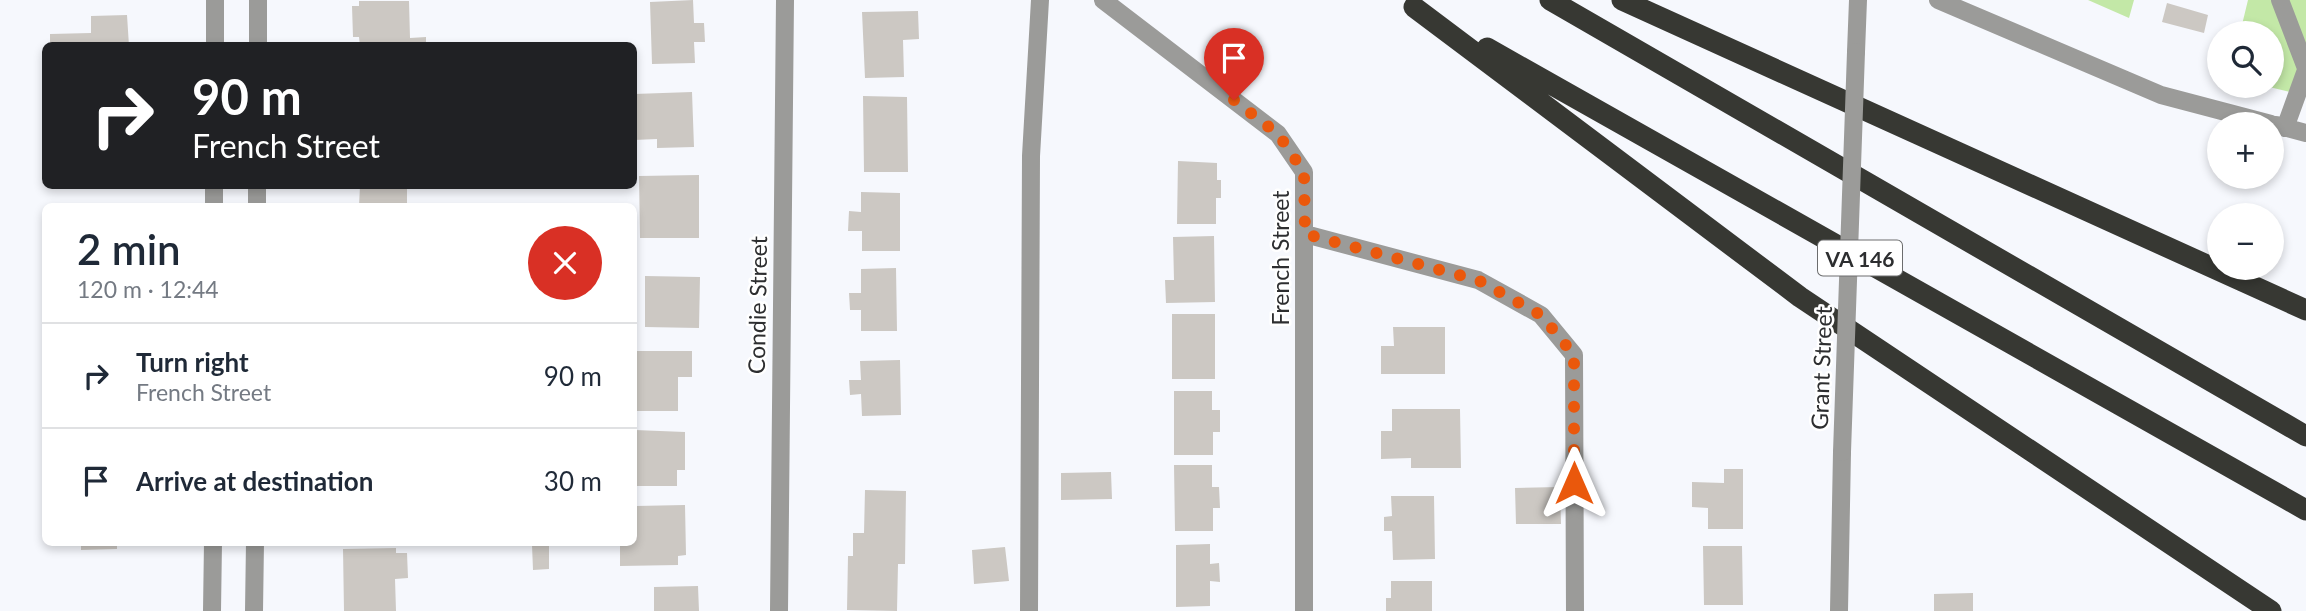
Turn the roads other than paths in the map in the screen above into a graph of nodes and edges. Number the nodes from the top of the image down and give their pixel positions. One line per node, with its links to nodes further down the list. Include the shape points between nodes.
1 (215, 0): 12 (street)
2 (258, 0): 13 (street)
3 (785, 0): 27 (street, Condie Street)
4 (1040, 0): 28 (street, via 1031,156)
5 (1103, 0): 19 (street, French Street, via 1278,134 1304,172)
6 (1550, 0): 21 (highway, VA 146)
7 (1622, 0): 20 (highway)
8 (1858, 0): 31 (street, Grant Street, bridge)
9 (1938, 0): 15 (street, via 2161,95)
10 (2280, 0): 14 (street)
11 (1408, 3): 22 (highway, VA 146); 32 (highway, via 1800,297)
12 (215, 42)
13 (258, 42)
14 (2306, 69): 16 (street)
15 (2226, 112)
16 (2283, 112)
17 (2284, 127): 18 (street)
18 (2306, 133)
19 (1305, 234): 29 (street, French Street); 30 (street, via 1478,280 1541,315 1574,355)
20 (2306, 310)
21 (2306, 436)
22 (2306, 510)
23 (212, 546): 25 (street)
24 (255, 546): 26 (street)
25 (212, 611)
26 (254, 611)
27 (779, 611)
28 (1029, 611)
29 (1304, 611)
30 (1575, 611)
31 (1839, 611)
32 (2271, 611)

